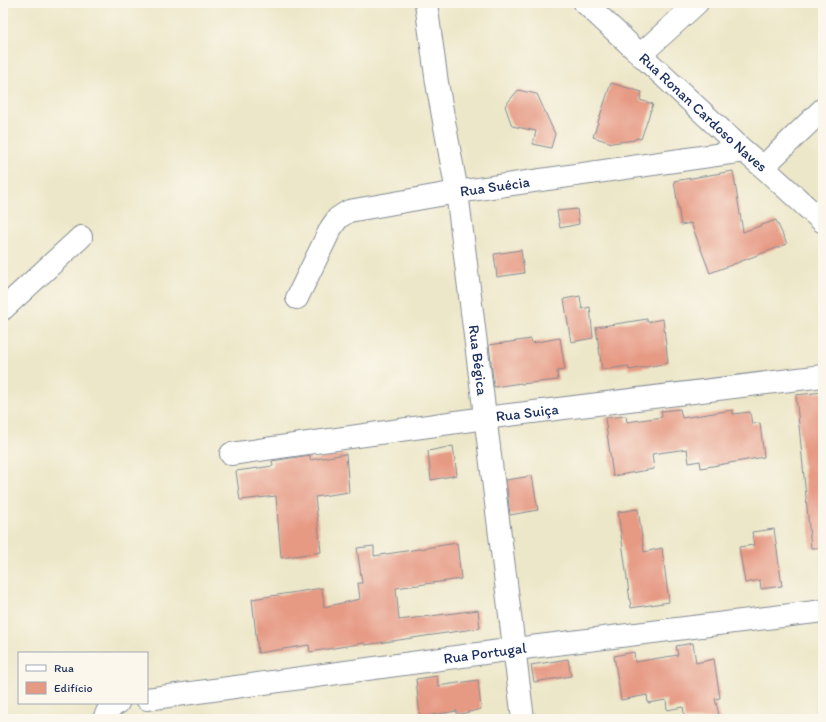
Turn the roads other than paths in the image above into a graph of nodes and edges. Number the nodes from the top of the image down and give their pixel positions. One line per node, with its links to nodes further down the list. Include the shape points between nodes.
1 (426, 3): 8 (street, Rua Bégica, via 437,83)
2 (585, 3): 4 (street, Rua Ronan Cardoso Naves)
3 (697, 3): 4 (street)
4 (640, 55): 6 (street, Rua Ronan Cardoso Naves)
5 (823, 109): 7 (street)
6 (744, 151): 7 (street, Rua Ronan Cardoso Naves); 8 (street, Rua Suécia)
7 (763, 167): 9 (street, Rua Ronan Cardoso Naves)
8 (457, 192): 11 (street, Rua Suécia, via 349,211 338,218); 14 (street, Rua Bégica)
9 (823, 222)
10 (81, 237): 12 (street)
11 (297, 298)
12 (3, 309)
13 (823, 376): 14 (street, Rua Suiça)
14 (484, 418): 15 (street, Rua Suiça); 17 (street, Rua Bégica)
15 (231, 454)
16 (823, 611): 17 (street, Rua Portugal)
17 (515, 649): 18 (street, Rua Portugal); 21 (street, Rua Bégica)
18 (148, 699)
19 (116, 704): 20 (street, via 109,708)
20 (104, 719)
21 (523, 719)

